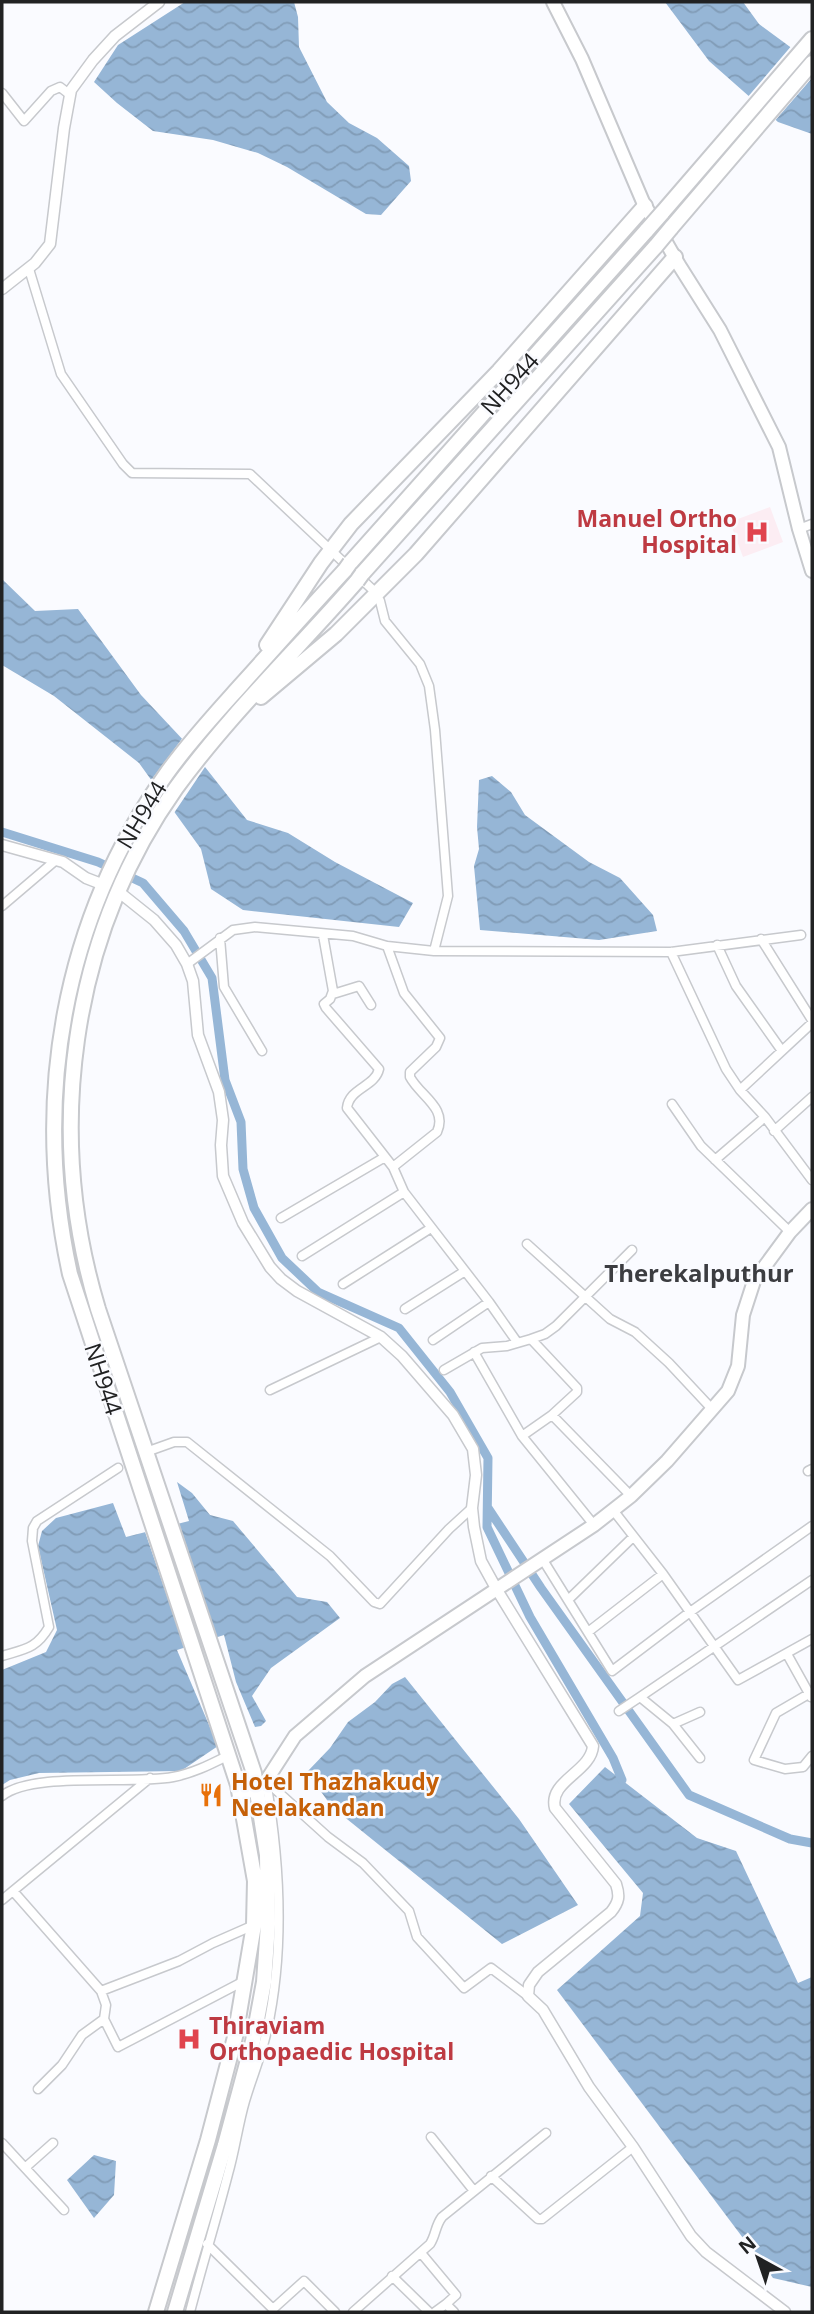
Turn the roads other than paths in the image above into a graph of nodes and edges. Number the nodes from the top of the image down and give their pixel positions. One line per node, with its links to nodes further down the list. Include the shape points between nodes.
1 (159, 2): 6 (street, via 115,36)
2 (553, 2): 7 (main road)
3 (812, 39): 16 (highway, NH944 / NH944, bridge)
4 (812, 63): 17 (highway, NH944 / NH944, bridge, via 656,246)
5 (2, 93): 6 (street, via 24,121 51,91 60,87)
6 (69, 94): 9 (street, via 50,244)
7 (645, 206): 8 (main road); 13 (highway, via 499,371)
8 (675, 257): 12 (main road, via 720,330 779,447); 15 (highway)
9 (29, 269): 10 (street); 13 (street, via 61,374 132,473 250,474)
10 (2, 289)
11 (812, 524): 12 (street)
12 (799, 529): 14 (main road)
13 (330, 550): 15 (street); 16 (highway)
14 (812, 571)
15 (377, 595): 17 (highway, via 284,680); 29 (street, via 385,621 420,664 429,686 448,896)
16 (232, 695): 20 (highway, NH944 / NH944, via 151,796)
17 (236, 715): 21 (highway, NH944 / NH944, via 164,806)
18 (2, 845): 19 (street)
19 (55, 860): 20 (street, via 86,878); 22 (street)
20 (106, 881): 93 (highway, NH944 / NH944, via 76,964 60,1033 53,1118 55,1189 75,1292)
21 (120, 888): 31 (street); 69 (highway, NH944 / NH944, via 92,964 80,1018 70,1094 70,1157 82,1252)
22 (2, 906)
23 (323, 935): 25 (street, via 254,927 233,930); 28 (street, via 353,936); 32 (street)
24 (800, 935): 26 (street)
25 (220, 939): 31 (street); 35 (street, via 224,987)
26 (761, 939): 27 (street); 34 (street)
27 (717, 945): 30 (street); 36 (street, via 736,986)
28 (387, 946): 29 (street); 44 (street, via 404,993 440,1038 410,1072 439,1113 440,1124 437,1132)
29 (434, 951): 30 (street)
30 (671, 952): 37 (street)
31 (191, 960): 59 (street, via 198,1035 219,1092 223,1176 243,1223 281,1279)
32 (332, 994): 33 (street, via 359,986); 42 (street, via 326,1008 379,1069 374,1079 351,1096 347,1108)
33 (371, 1005)
34 (812, 1022): 36 (street)
35 (262, 1051)
36 (782, 1051): 37 (street)
37 (740, 1090): 40 (street)
38 (812, 1097): 41 (street)
39 (672, 1104): 43 (street)
40 (765, 1116): 41 (street); 43 (street)
41 (774, 1131): 45 (street)
42 (385, 1157): 44 (street); 48 (street)
43 (715, 1160): 50 (street)
44 (393, 1167): 46 (street)
45 (812, 1180)
46 (404, 1192): 49 (street); 53 (street)
47 (812, 1209): 50 (main road)
48 (281, 1218)
49 (431, 1228): 54 (street); 55 (street)
50 (790, 1232): 66 (main road, via 754,1281 743,1315 738,1366 728,1391)
51 (527, 1244): 56 (street)
52 (632, 1250): 56 (street)
53 (302, 1256)
54 (465, 1271): 57 (street); 58 (street)
55 (343, 1284)
56 (586, 1298): 60 (street, via 556,1326); 66 (street, via 610,1319 635,1332)
57 (489, 1302): 61 (street); 62 (street)
58 (405, 1309)
59 (381, 1337): 65 (street); 72 (street, via 453,1415 473,1448)
60 (531, 1339): 62 (street); 67 (street, via 577,1388)
61 (433, 1340)
62 (517, 1342): 63 (street)
63 (474, 1352): 64 (street); 68 (street)
64 (444, 1370)
65 (270, 1390)
66 (712, 1409): 71 (main road)
67 (552, 1415): 68 (street); 71 (street)
68 (522, 1436): 74 (street)
69 (146, 1452): 72 (street, via 187,1442 330,1556 380,1604); 97 (highway, NH944 / NH944)
70 (118, 1468): 87 (street, via 37,1521 32,1541 49,1627 32,1648)
71 (631, 1496): 73 (main road)
72 (472, 1508): 80 (street, via 481,1561)
73 (613, 1510): 74 (main road); 76 (street)
74 (594, 1525): 77 (main road)
75 (812, 1526): 82 (street)
76 (633, 1537): 78 (street); 81 (street)
77 (539, 1562): 80 (main road); 81 (street)
78 (663, 1574): 82 (street); 83 (street)
79 (812, 1580): 85 (street)
80 (500, 1588): 97 (main road, via 365,1676 295,1736); 105 (street, via 593,1746 586,1763 555,1793 555,1808 608,1872 619,1894 611,1912 534,1976)
81 (568, 1600): 83 (street)
82 (690, 1612): 83 (street, via 612,1671); 85 (street)
83 (588, 1632)
84 (812, 1639): 86 (street)
85 (715, 1647): 86 (street, via 738,1680); 89 (street)
86 (786, 1654): 88 (street)
87 (2, 1656)
88 (811, 1694): 94 (street, via 776,1713 754,1760 789,1770 803,1768)
89 (640, 1697): 90 (street); 92 (street)
90 (619, 1710)
91 (700, 1712): 92 (street)
92 (673, 1724): 95 (street)
93 (229, 1755): 96 (street, via 192,1773); 99 (highway, NH944 / NH944)
94 (812, 1756)
95 (700, 1758)
96 (150, 1778): 98 (street, via 12,1787); 100 (street)
97 (262, 1784): 99 (main road); 105 (street, via 363,1863 409,1911 417,1937 464,1988 491,1968); 117 (street, via 274,1825 278,1943 274,1984 267,2031); 122 (highway, NH944, via 268,1924 264,1982 253,2041)
98 (2, 1796)
99 (241, 1796): 102 (highway, NH944, via 255,1881)
100 (13, 1891): 101 (street); 104 (street)
101 (2, 1900)
102 (254, 1925): 103 (highway, NH944); 104 (street)
103 (247, 1980): 106 (street, via 118,2047); 121 (highway, NH944, via 208,2140)
104 (101, 1991): 106 (street)
105 (528, 1996): 112 (street, via 543,2010 589,2087)
106 (104, 2019): 107 (street, via 82,2035 60,2068)
107 (38, 2089)
108 (546, 2133): 114 (street)
109 (431, 2137): 115 (street)
110 (2, 2143): 113 (street)
111 (53, 2143): 113 (street)
112 (634, 2147): 114 (street, via 542,2219); 129 (street, via 691,2236)
113 (26, 2166): 116 (street)
114 (491, 2176): 115 (street)
115 (474, 2191): 118 (street, via 442,2217 435,2237)
116 (64, 2210)
117 (207, 2244): 123 (street); 124 (street, via 273,2309 304,2281)
118 (421, 2253): 119 (street); 120 (street, via 456,2295)
119 (392, 2276): 125 (street); 126 (street)
120 (446, 2304): 127 (street); 128 (street)
121 (156, 2312)
122 (175, 2312)
123 (190, 2312)
124 (335, 2312)
125 (354, 2312)
126 (429, 2312)
127 (435, 2312)
128 (454, 2312)
129 (785, 2312)

